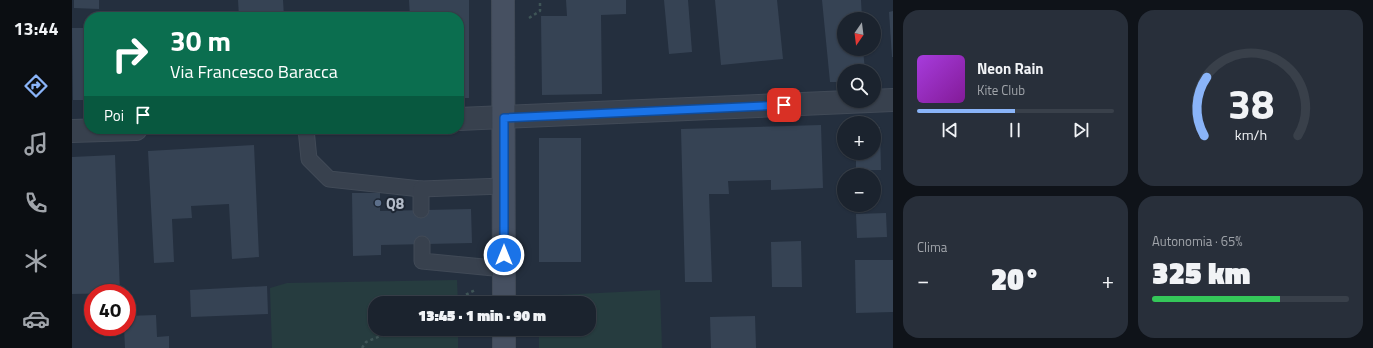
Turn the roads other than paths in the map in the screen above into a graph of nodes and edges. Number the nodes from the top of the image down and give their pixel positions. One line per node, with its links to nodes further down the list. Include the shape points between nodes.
1 (504, 0): 3 (street)
2 (893, 100): 3 (street)
3 (504, 118): 4 (street); 8 (street)
4 (464, 119)
5 (72, 131): 6 (street)
6 (84, 131)
7 (306, 134): 9 (lane, via 309,159 329,179)
8 (503, 186): 9 (lane); 12 (street)
9 (421, 189): 10 (lane)
10 (422, 210)
11 (422, 244): 12 (lane, via 422,261)
12 (504, 269): 13 (street)
13 (504, 296)
14 (504, 336): 15 (street)
15 (504, 348)

